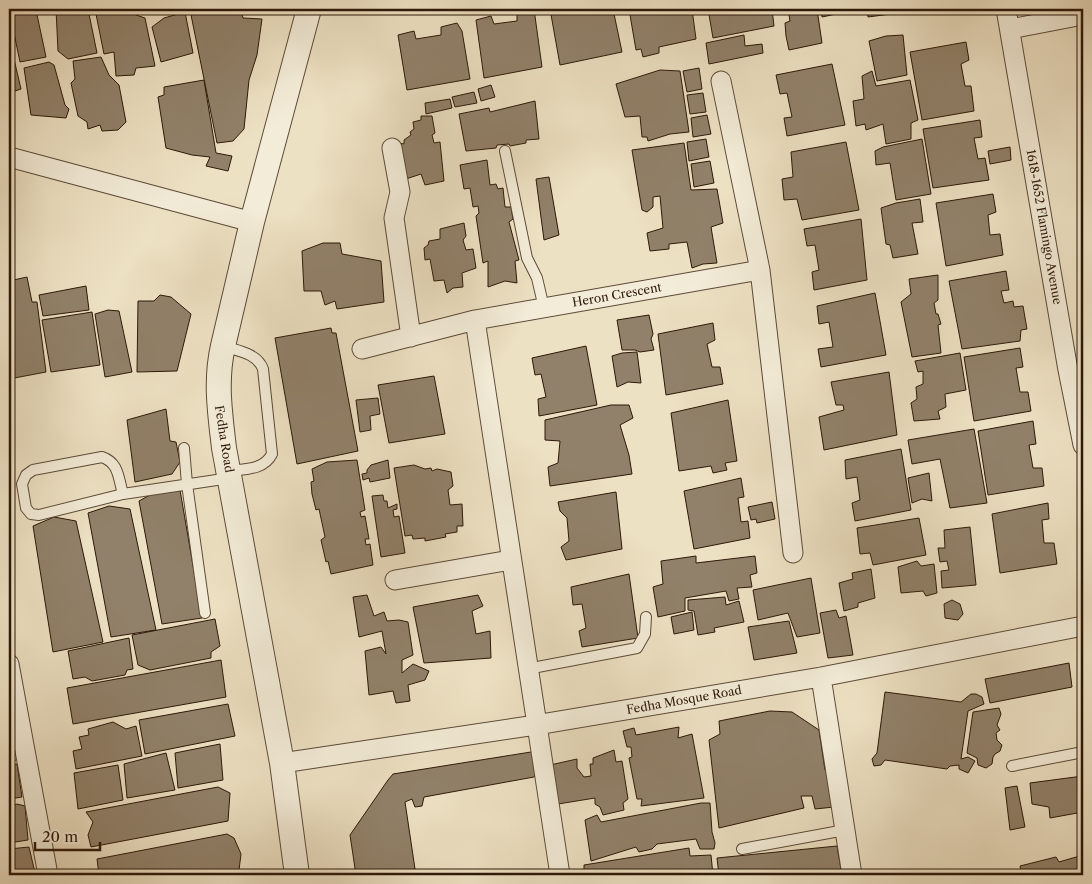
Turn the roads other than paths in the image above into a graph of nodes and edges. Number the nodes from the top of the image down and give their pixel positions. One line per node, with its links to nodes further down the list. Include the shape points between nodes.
1 (309, 9): 9 (street, Fedha Road)
2 (1006, 9): 4 (street, 1618-1652 Flamingo Avenue)
3 (1083, 16): 4 (street)
4 (1010, 29): 16 (street, 1618-1652 Flamingo Avenue)
5 (721, 81): 10 (street)
6 (392, 148): 13 (street, via 400,192 394,218)
7 (504, 152): 11 (lane, via 528,258)
8 (9, 156): 9 (street)
9 (252, 222): 14 (street, Fedha Road)
10 (760, 270): 11 (street, Heron Crescent); 22 (street)
11 (544, 308): 12 (street, Heron Crescent)
12 (475, 320): 13 (street, Heron Crescent); 23 (street)
13 (411, 337): 15 (street, Heron Crescent)
14 (223, 346): 19 (street, Fedha Road, via 218,399); 19 (lane, via 254,357 264,369 272,454 263,466)
15 (362, 349)
16 (1076, 369): 17 (street, 1618-1652 Flamingo Avenue)
17 (1083, 445)
18 (184, 448): 20 (lane)
19 (230, 475): 20 (lane); 33 (street, Fedha Road)
20 (187, 484): 21 (lane); 25 (lane)
21 (123, 494): 21 (lane, via 31,514 26,508 22,484 33,470 102,457 115,464)
22 (793, 553)
23 (510, 560): 24 (street); 29 (street)
24 (396, 580)
25 (205, 613)
26 (646, 616): 29 (lane, via 645,634 637,648)
27 (1083, 626): 30 (street, Fedha Mosque Road)
28 (9, 664): 37 (street)
29 (527, 669): 31 (street)
30 (821, 677): 31 (street, Fedha Mosque Road); 35 (street)
31 (536, 725): 33 (street, Fedha Mosque Road); 39 (street)
32 (1083, 752): 34 (lane)
33 (282, 763): 38 (street, Fedha Road)
34 (1012, 766)
35 (845, 830): 36 (lane); 40 (street)
36 (742, 850)
37 (48, 875)
38 (297, 875)
39 (560, 875)
40 (852, 875)

